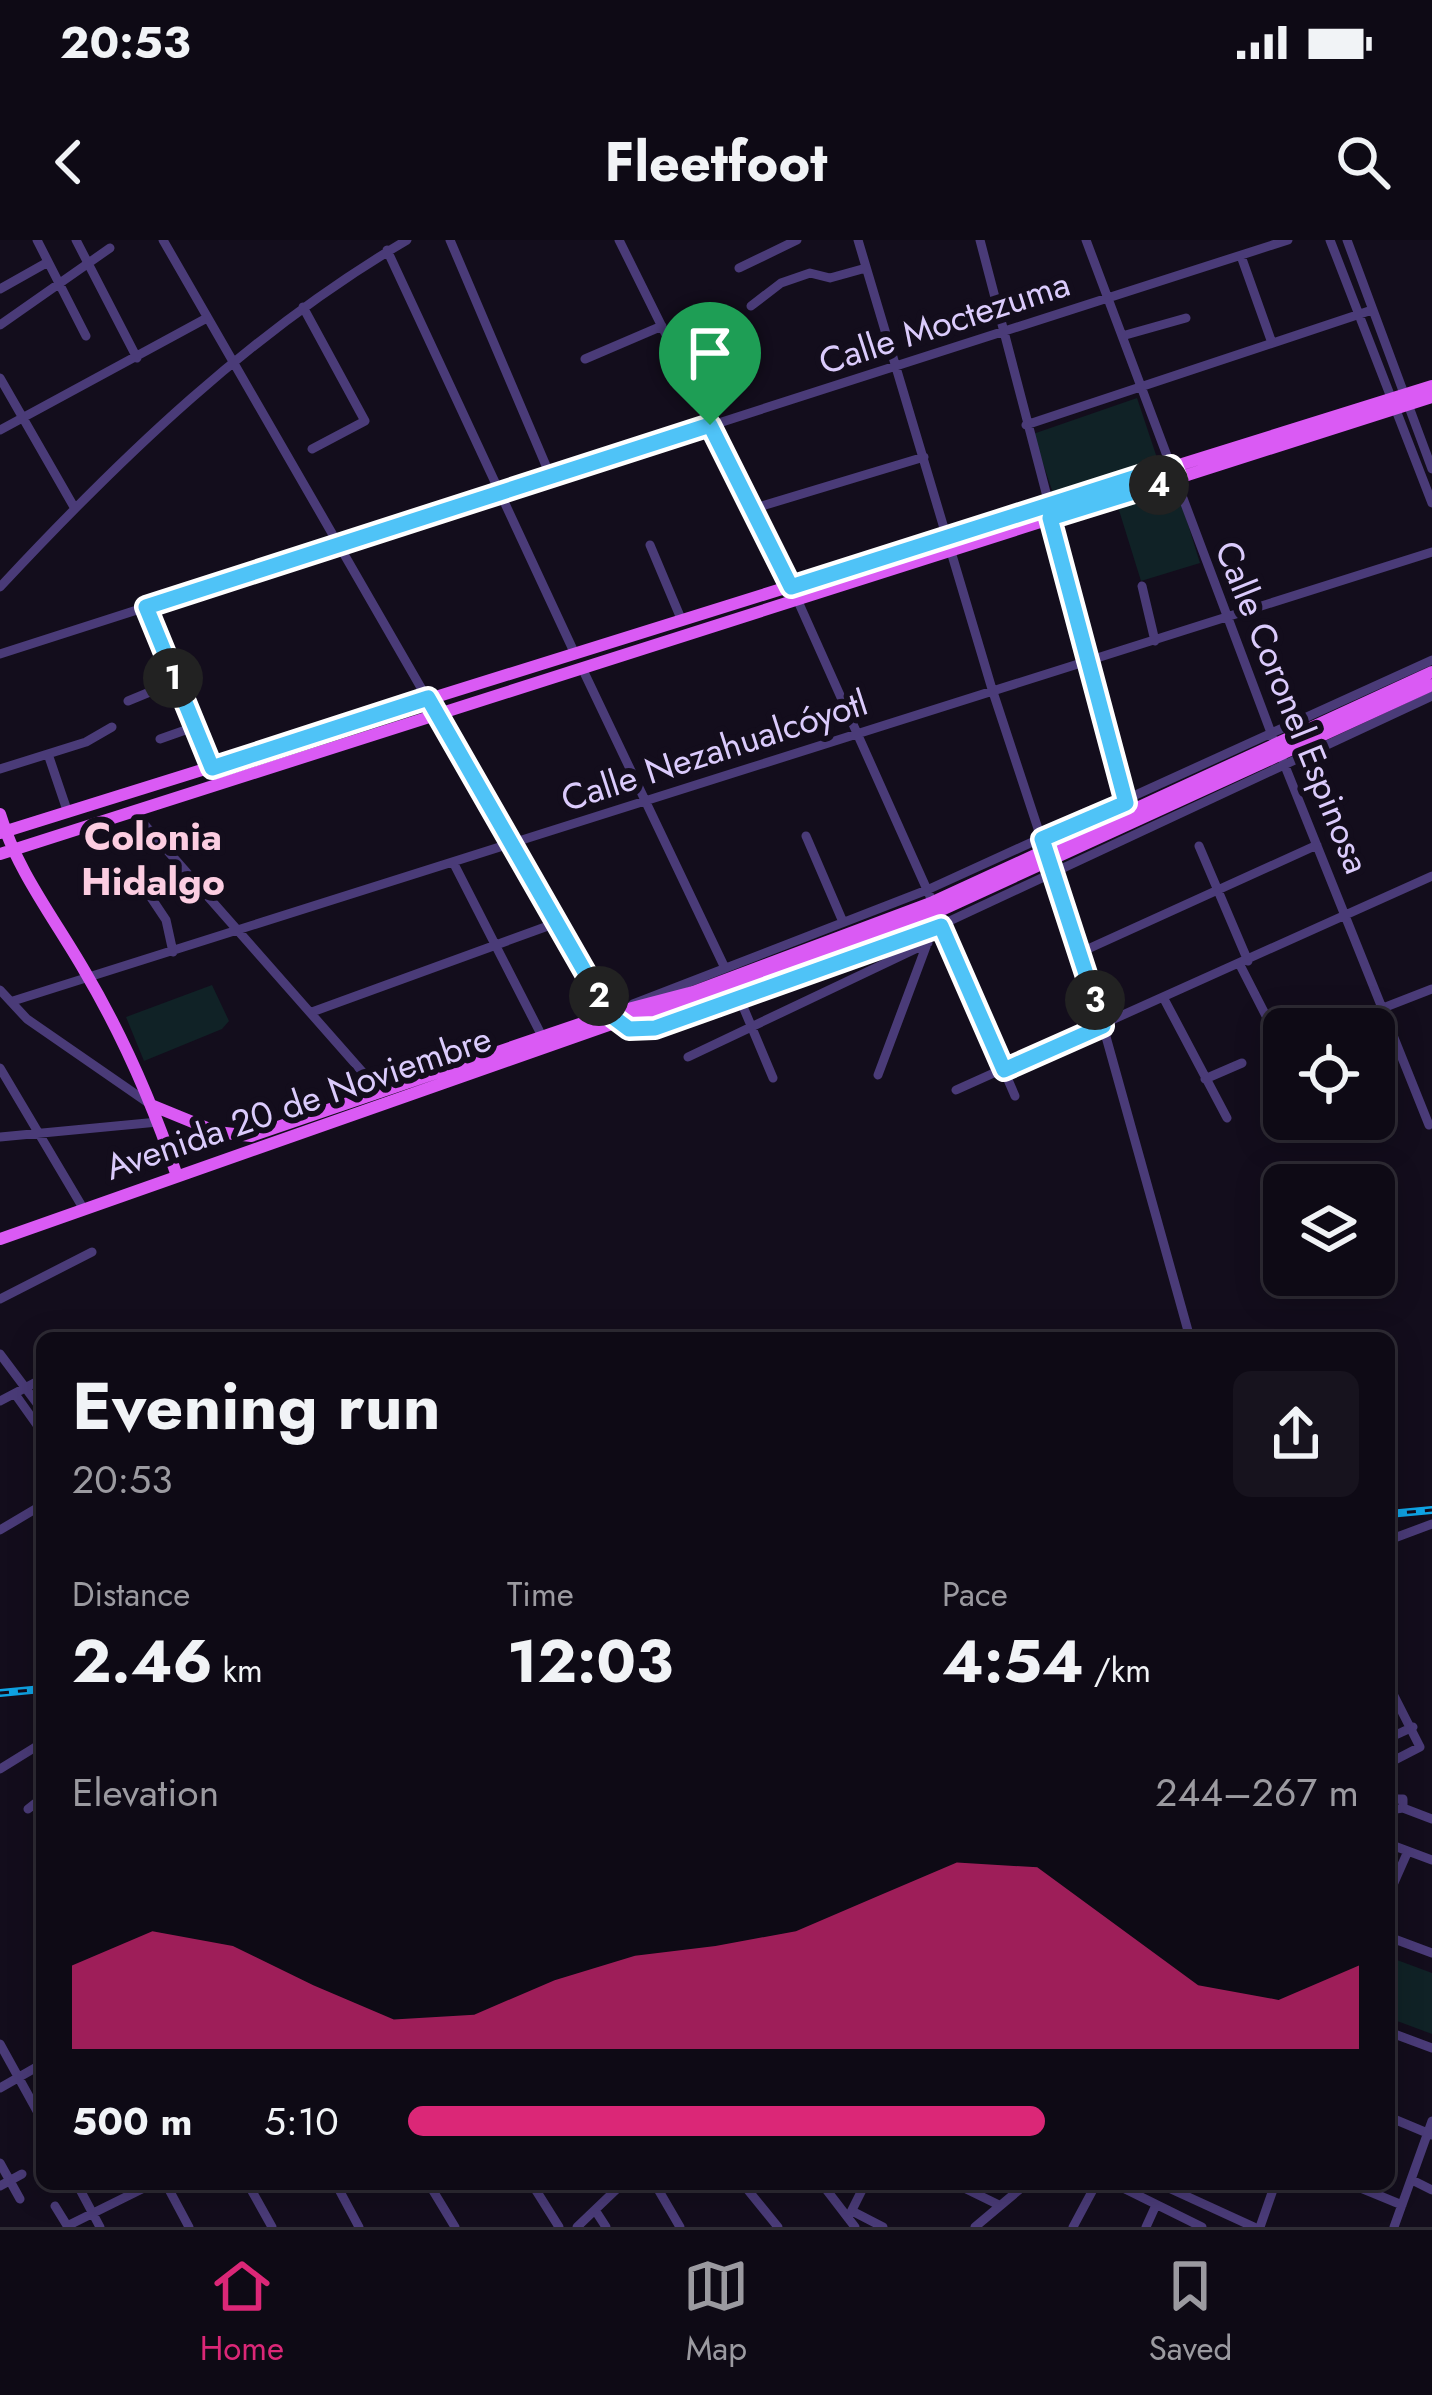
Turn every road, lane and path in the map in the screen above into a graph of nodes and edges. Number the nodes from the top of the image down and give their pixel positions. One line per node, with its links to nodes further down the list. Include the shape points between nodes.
1 (37, 240): 17 (street)
2 (76, 240): 18 (street)
3 (163, 240): 31 (street)
4 (450, 240): 55 (street)
5 (619, 240): 33 (street)
6 (797, 240): 19 (street)
7 (858, 240): 20 (street)
8 (980, 240): 34 (street)
9 (1085, 240): 25 (street, Calle Coronel Espinosa)
10 (1288, 240): 16 (street, Calle Moctezuma)
11 (1330, 240): 22 (street)
12 (1347, 240): 21 (street)
13 (401, 241): 15 (street)
14 (110, 248): 18 (street)
15 (387, 250): 27 (street); 56 (street)
16 (1241, 256): 25 (street, Calle Moctezuma); 37 (street)
17 (48, 262): 23 (street); 24 (street)
18 (88, 265): 23 (street); 38 (street)
19 (739, 268)
20 (866, 268): 26 (street, via 830,278 810,273); 41 (street)
21 (1357, 268): 22 (street); 28 (street)
22 (1342, 273): 29 (street)
23 (58, 283): 32 (street); 35 (street)
24 (0, 289)
25 (1107, 298): 34 (street, Calle Moctezuma); 36 (street, Calle Coronel Espinosa)
26 (751, 306)
27 (303, 307): 40 (street); 51 (street, via 364,417 363,425)
28 (1372, 310): 29 (street); 46 (street)
29 (1358, 315): 37 (street); 46 (street)
30 (1186, 318): 36 (street)
31 (205, 319): 38 (street); 40 (street)
32 (0, 325)
33 (662, 326): 39 (street); 48 (street)
34 (1003, 333): 41 (street, Calle Moctezuma); 49 (street)
35 (86, 336)
36 (1122, 336): 44 (street, Calle Coronel Espinosa)
37 (1272, 343): 44 (street)
38 (136, 358): 47 (street)
39 (585, 359)
40 (229, 361): 58 (street); 62 (street)
41 (896, 364): 48 (street, Calle Moctezuma); 52 (street)
42 (0, 378): 47 (street)
43 (1432, 386): 46 (main road)
44 (1140, 387): 49 (street); 54 (street, Calle Coronel Espinosa)
45 (1432, 398): 46 (main road)
46 (1399, 402): 53 (street); 54 (main road); 57 (street)
47 (22, 418): 50 (street); 58 (street)
48 (710, 425): 55 (street, Calle Moctezuma); 59 (street)
49 (1025, 425): 60 (street)
50 (0, 430)
51 (313, 449)
52 (924, 457): 59 (street); 61 (street)
53 (1432, 469)
54 (1174, 473): 60 (main road); 69 (street, Calle Coronel Espinosa)
55 (550, 475): 56 (street, Calle Moctezuma)
56 (500, 490): 62 (street, Calle Moctezuma); 74 (street)
57 (1432, 503)
58 (74, 507): 66 (street)
59 (752, 509): 67 (street)
60 (1050, 511): 61 (main road); 75 (street)
61 (948, 542): 67 (main road); 79 (street)
62 (340, 544): 68 (street, Calle Moctezuma); 81 (street)
63 (650, 545): 70 (street)
64 (1432, 552): 69 (street, Calle Nezahualcóyotl)
65 (1142, 586): 71 (street)
66 (0, 587)
67 (794, 593): 70 (main road); 74 (main road); 86 (street)
68 (146, 607): 72 (street, Calle Moctezuma); 77 (street)
69 (1225, 618): 71 (street, Calle Nezahualcóyotl); 88 (street, Calle Coronel Espinosa)
70 (682, 621): 74 (main road)
71 (1155, 641): 75 (street, Calle Nezahualcóyotl)
72 (0, 654)
73 (1432, 660): 88 (street, Avenida 20 de Noviembre)
74 (578, 661): 81 (main road); 83 (main road); 92 (street)
75 (1088, 661): 79 (street, Calle Nezahualcóyotl); 93 (street)
76 (1432, 672): 88 (main road, Avenida 20 de Noviembre)
77 (175, 682): 82 (street); 85 (street)
78 (1432, 685): 88 (main road, Avenida 20 de Noviembre)
79 (992, 689): 86 (street, Calle Nezahualcóyotl); 103 (street)
80 (1432, 696): 88 (street, Avenida 20 de Noviembre)
81 (428, 698): 83 (street); 90 (main road)
82 (128, 701)
83 (438, 714): 96 (main road); 99 (street)
84 (112, 727): 89 (street)
85 (194, 727): 87 (street); 90 (street)
86 (854, 734): 92 (street, Calle Nezahualcóyotl); 108 (street)
87 (160, 739)
88 (1278, 750): 93 (street, Avenida 20 de Noviembre); 100 (street, Calle Coronel Espinosa); 103 (main road, Avenida 20 de Noviembre)
89 (48, 754): 91 (street); 94 (street)
90 (212, 768): 94 (main road)
91 (0, 769)
92 (642, 799): 99 (street, Calle Nezahualcóyotl); 120 (street)
93 (1126, 803): 103 (street, Avenida 20 de Noviembre)
94 (68, 813): 97 (main road)
95 (0, 814): 97 (main road)
96 (136, 815): 102 (main road); 112 (street)
97 (3, 832): 102 (main road)
98 (806, 836): 111 (street)
99 (515, 844): 104 (street, Calle Nezahualcóyotl); 110 (street)
100 (1317, 845): 106 (street); 109 (street, Calle Coronel Espinosa)
101 (1198, 846): 106 (street)
102 (5, 853): 118 (main road)
103 (1048, 857): 108 (main road, Avenida 20 de Noviembre); 108 (street, Avenida 20 de Noviembre); 116 (street)
104 (453, 862): 112 (street, Calle Nezahualcóyotl); 114 (street)
105 (1430, 880): 109 (street)
106 (1220, 888): 116 (street); 117 (street)
107 (148, 893): 115 (street, via 166,920)
108 (934, 907): 111 (street, Avenida 20 de Noviembre); 113 (street); 120 (main road, Avenida 20 de Noviembre); 135 (street)
109 (1346, 913): 117 (street); 124 (street, Calle Coronel Espinosa)
110 (559, 922): 114 (street); 128 (street)
111 (843, 922): 120 (street, Avenida 20 de Noviembre)
112 (240, 931): 115 (street, Calle Nezahualcóyotl); 127 (street)
113 (928, 943): 130 (street); 136 (street)
114 (496, 945): 127 (street); 131 (street)
115 (173, 952): 118 (street, Calle Nezahualcóyotl)
116 (1079, 952): 129 (street)
117 (1244, 963): 123 (street); 125 (street)
118 (88, 976): 122 (street, Calle Nezahualcóyotl); 142 (main road)
119 (0, 977): 122 (street)
120 (732, 983): 128 (main road, Avenida 20 de Noviembre); 128 (street, Avenida 20 de Noviembre); 130 (street)
121 (1432, 989): 124 (street)
122 (6, 995): 142 (street, via 27,1019)
123 (1163, 997): 129 (street); 138 (street)
124 (1384, 1006): 126 (street); 145 (street, Calle Coronel Espinosa)
125 (1264, 1008)
126 (1379, 1008)
127 (312, 1012): 141 (street)
128 (616, 1016): 131 (main road, Avenida 20 de Noviembre)
129 (1103, 1026): 135 (street); 153 (street)
130 (752, 1030): 132 (street); 137 (street)
131 (545, 1041): 141 (main road, Avenida 20 de Noviembre)
132 (688, 1057)
133 (1242, 1063): 138 (street)
134 (0, 1068): 146 (street)
135 (1004, 1070): 139 (street); 140 (street)
136 (878, 1075)
137 (773, 1078)
138 (1205, 1079): 143 (street)
139 (956, 1090)
140 (1016, 1096)
141 (384, 1098): 142 (main road, Avenida 20 de Noviembre, via 238,1136); 148 (main road, Avenida 20 de Noviembre)
142 (151, 1105): 144 (main road)
143 (1227, 1118)
144 (158, 1122): 146 (street); 148 (main road)
145 (1429, 1125)
146 (39, 1133): 147 (street); 149 (street)
147 (0, 1137)
148 (177, 1176): 149 (main road, Avenida 20 de Noviembre)
149 (83, 1208): 150 (main road, Avenida 20 de Noviembre)
150 (0, 1239)
151 (92, 1252): 152 (street)
152 (0, 1299)
153 (1188, 1332)
154 (0, 1354): 156 (street)
155 (36, 1381): 156 (street)
156 (25, 1387): 157 (street); 159 (street)
157 (14, 1394): 158 (street); 160 (street)
158 (0, 1402)
159 (36, 1402)
160 (36, 1424)
161 (36, 1508): 163 (street)
162 (1432, 1524): 164 (street)
163 (0, 1529)
164 (1395, 1538)
165 (1395, 1696): 166 (street)
166 (1413, 1727): 167 (street); 169 (street, via 1420,1748)
167 (1395, 1735)
168 (36, 1747): 170 (street)
169 (1395, 1760)
170 (0, 1769)
171 (36, 1803): 173 (street)
172 (1395, 1806): 174 (street)
173 (28, 1809)
174 (1432, 1819)
175 (1395, 1846): 176 (street)
176 (1408, 1851): 177 (street); 178 (street)
177 (1432, 1861)
178 (1395, 1880)
179 (1395, 1939): 180 (street)
180 (1432, 1953)
181 (1395, 2034): 183 (street)
182 (0, 2044): 185 (street)
183 (1432, 2048)
184 (36, 2067): 185 (street)
185 (19, 2077): 186 (street); 187 (street)
186 (0, 2088)
187 (36, 2109)
188 (1395, 2119): 190 (street)
189 (1432, 2121): 190 (street)
190 (1430, 2134): 193 (street)
191 (0, 2163): 194 (street)
192 (22, 2174): 194 (street)
193 (1412, 2180): 215 (street); 220 (street)
194 (5, 2184): 217 (street)
195 (79, 2190): 223 (street)
196 (140, 2190): 223 (street)
197 (169, 2190): 227 (street)
198 (251, 2190): 228 (street)
199 (339, 2190): 229 (street)
200 (433, 2190): 230 (street)
201 (536, 2190): 231 (street)
202 (616, 2190): 222 (street)
203 (658, 2190): 234 (street)
204 (748, 2190): 235 (street)
205 (827, 2190): 224 (street)
206 (863, 2190): 224 (street)
207 (968, 2190): 218 (street)
208 (1018, 2190): 218 (street)
209 (1093, 2190): 238 (street)
210 (1126, 2190): 216 (street)
211 (1140, 2190): 216 (street)
212 (1174, 2190): 241 (street)
213 (1273, 2190): 241 (street)
214 (1366, 2190): 220 (street)
215 (1432, 2190)
216 (1138, 2196): 219 (street)
217 (20, 2199)
218 (999, 2205): 237 (street)
219 (1156, 2205): 239 (street); 240 (street)
220 (1402, 2205): 242 (street)
221 (55, 2206): 225 (street)
222 (595, 2210): 232 (street); 233 (street)
223 (92, 2213): 225 (street); 226 (street)
224 (852, 2219): 236 (street)
225 (68, 2226)
226 (100, 2227)
227 (189, 2227)
228 (272, 2227)
229 (359, 2227)
230 (455, 2227)
231 (559, 2227)
232 (577, 2227)
233 (606, 2227)
234 (680, 2227)
235 (778, 2227)
236 (883, 2227)
237 (975, 2227)
238 (1073, 2227)
239 (1146, 2227)
240 (1202, 2227)
241 (1257, 2227)
242 (1394, 2227)

